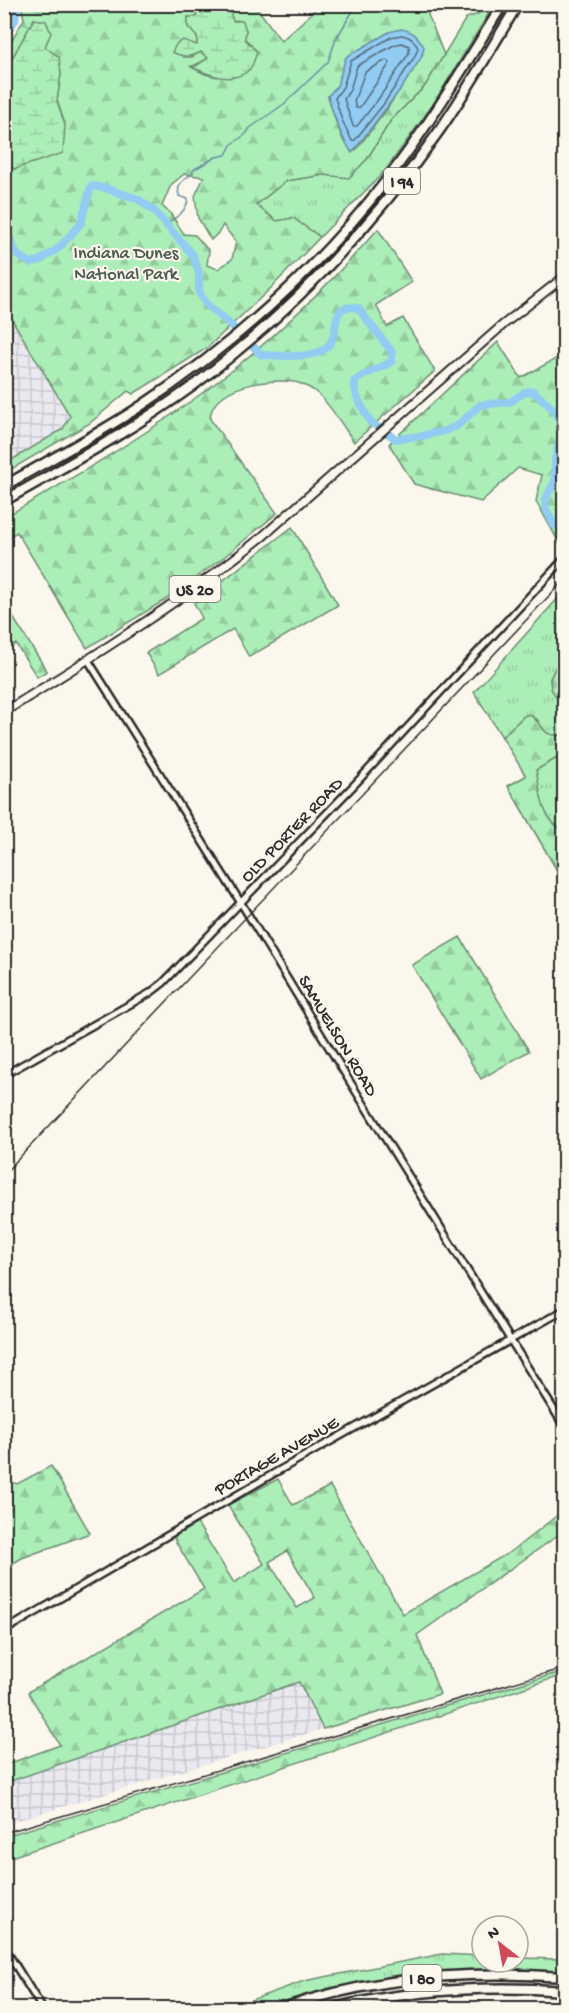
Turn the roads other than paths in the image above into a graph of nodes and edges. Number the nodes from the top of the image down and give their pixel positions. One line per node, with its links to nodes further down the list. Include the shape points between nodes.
1 (503, 4): 4 (highway, I 94, via 428,124 384,183 318,259 227,342 139,407)
2 (518, 4): 5 (highway, I 94, via 444,123 396,189 328,267 256,335 147,417)
3 (564, 277): 7 (main road, US 20, via 262,537 196,588)
4 (4, 486)
5 (4, 501)
6 (564, 559): 9 (street, OLD PORTER ROAD)
7 (87, 660): 8 (main road, US 20); 9 (street, SAMUELSON ROAD)
8 (4, 712)
9 (241, 903): 10 (street, OLD PORTER ROAD, via 150,993); 12 (street, SAMUELSON ROAD)
10 (4, 1075)
11 (564, 1310): 12 (street, PORTAGE AVENUE)
12 (511, 1340): 13 (street, SAMUELSON ROAD); 14 (street, PORTAGE AVENUE)
13 (564, 1426)
14 (4, 1632)
15 (4, 1947): 18 (street)
16 (564, 1977): 19 (highway, I 80, via 493,1974 423,1978 350,1990)
17 (564, 1991): 20 (highway, I 80, via 454,1989)
18 (42, 2008)
19 (283, 2008)
20 (333, 2008)

